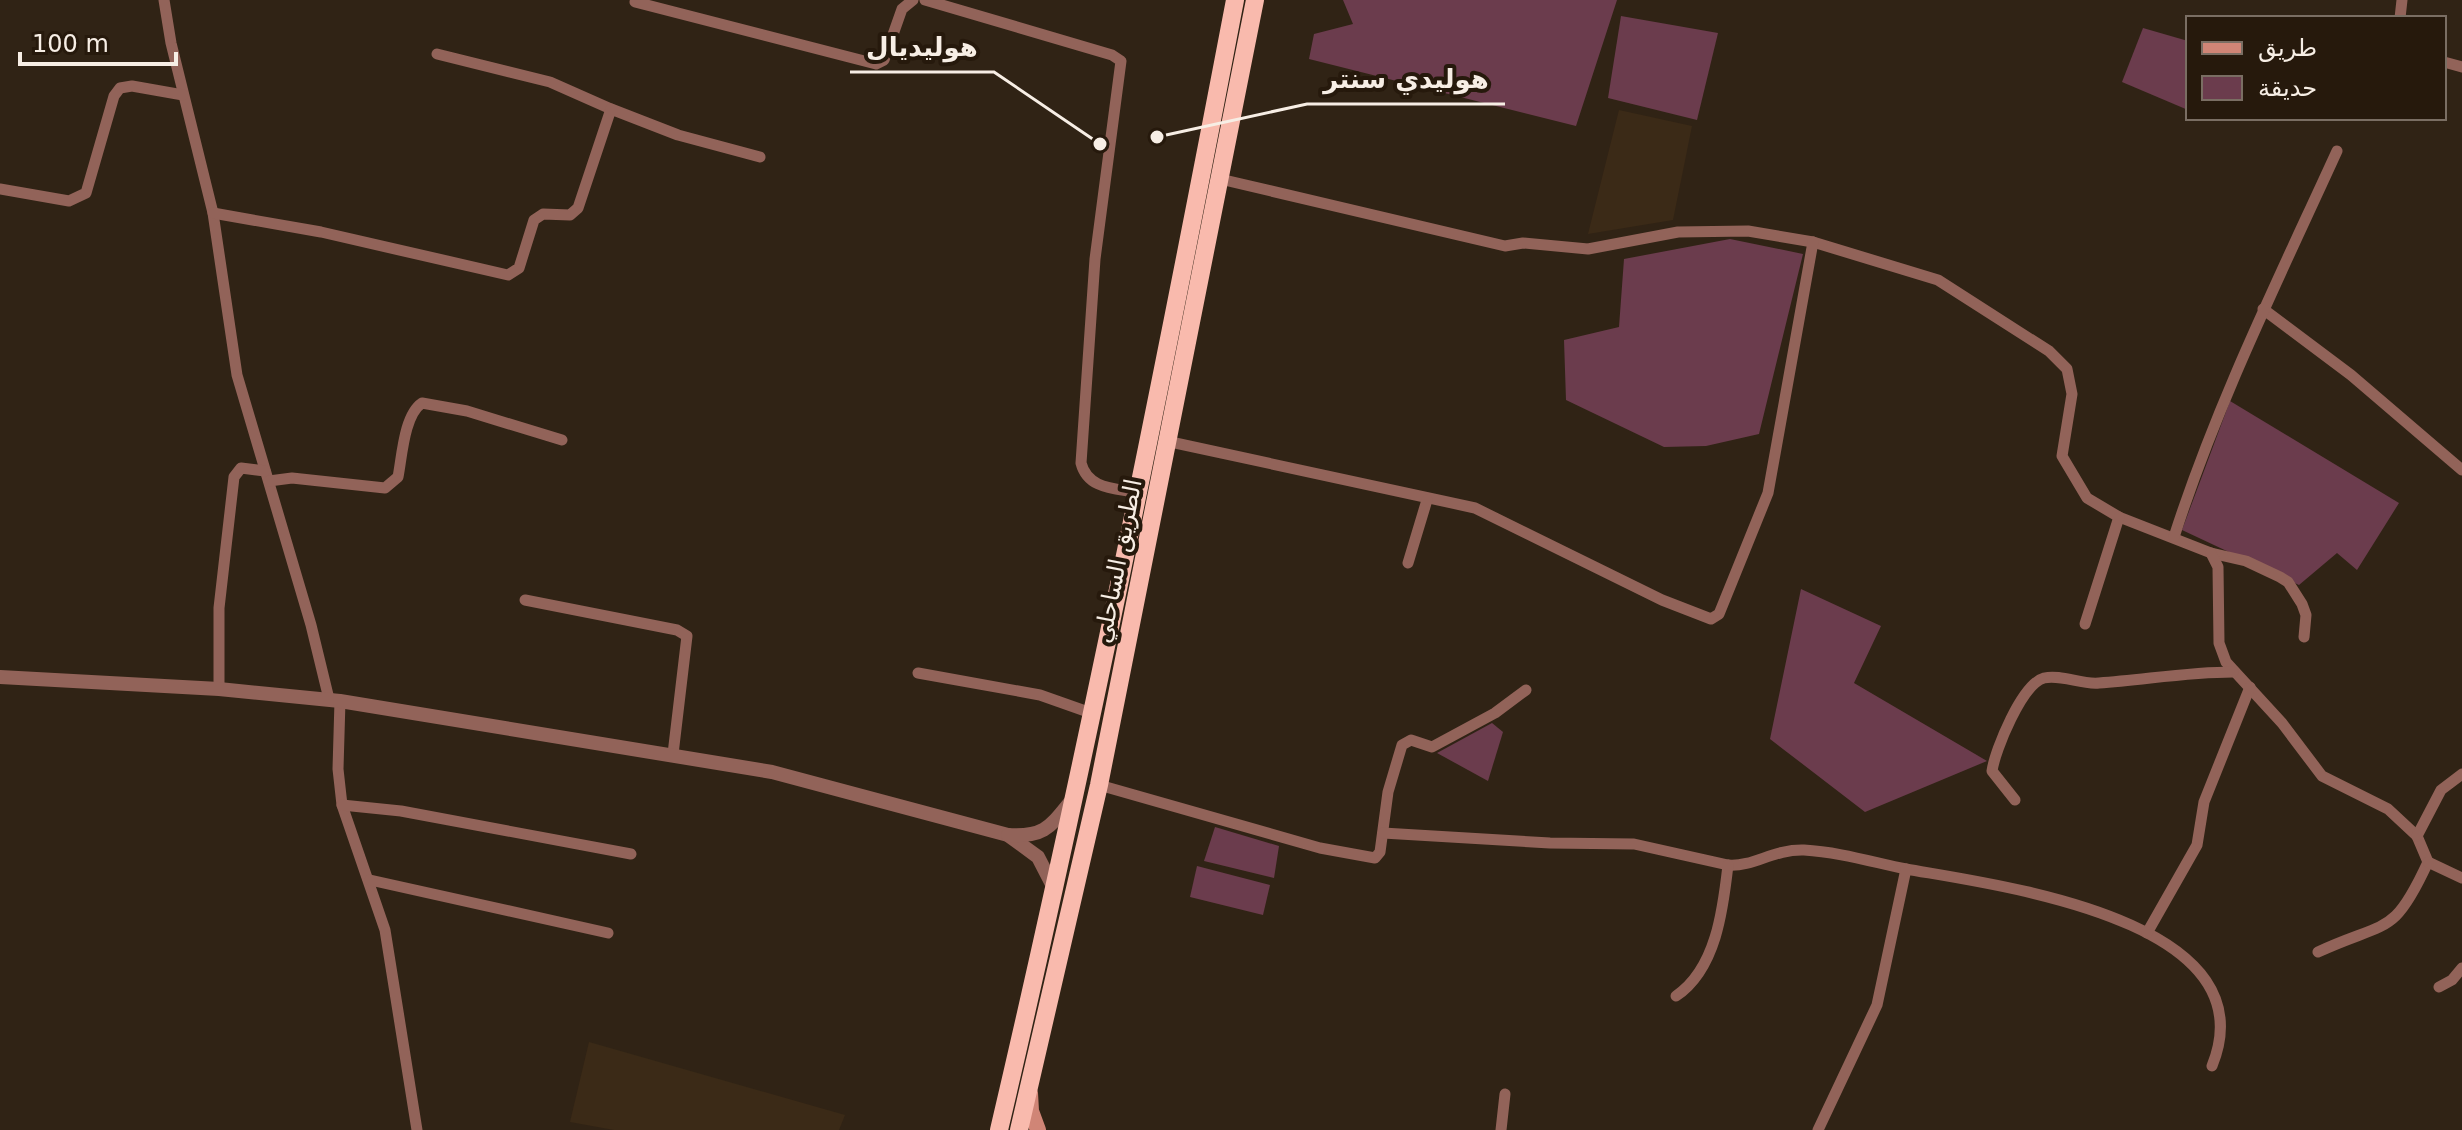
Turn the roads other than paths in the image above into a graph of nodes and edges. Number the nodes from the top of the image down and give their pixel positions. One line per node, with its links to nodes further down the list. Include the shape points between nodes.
1 (164, 0): 8 (street)
2 (913, 0): 6 (street, via 902,9 884,60 876,64)
3 (925, 0): 21 (street, via 1121,61 1095,259 1081,463 1094,484)
4 (1235, 0): 21 (highway, الطريق الساحلي)
5 (1255, 0): 12 (highway, الطريق الساحلي)
6 (635, 2)
7 (437, 54): 9 (street, via 550,82)
8 (183, 95): 13 (street, via 120,88 86,193 79,199); 14 (street)
9 (611, 109): 11 (street, via 678,135); 14 (street, via 578,208 570,215 543,214 534,220 519,268 508,275)
10 (2337, 151): 16 (street)
11 (760, 157)
12 (1220, 179): 15 (street, via 1505,246 1588,249 1692,231 1748,231); 18 (highway, الطريق الساحلي)
13 (0, 189)
14 (213, 213): 20 (street, via 237,375)
15 (1813, 242): 22 (street, via 1768,493 1715,617 1662,600 1498,517); 23 (street, via 1938,280 2049,351 2071,381 2062,456 2066,466 2087,498)
16 (2263, 309): 19 (street, via 2361,383); 24 (street, via 2199,457)
17 (562, 440): 20 (street, via 422,403 407,432 398,477 385,488)
18 (1166, 441): 22 (street); 40 (highway, الطريق الساحلي)
19 (2462, 470)
20 (267, 476): 34 (street, via 241,468 234,477 218,621); 36 (street)
21 (1139, 493): 37 (highway, الطريق الساحلي)
22 (1427, 500): 26 (street)
23 (2119, 517): 24 (street); 28 (street)
24 (2174, 537): 25 (street)
25 (2211, 553): 29 (street, via 2246,561 2288,582 2306,615); 30 (street, via 2220,583 2219,643)
26 (1408, 563)
27 (525, 600): 38 (street, via 687,636)
28 (2085, 624)
29 (2304, 637)
30 (2233, 672): 33 (street); 42 (street, via 2100,683 2044,678 2025,693 1994,757 1992,771)
31 (918, 673): 37 (street, via 1040,695)
32 (0, 677): 34 (street)
33 (2250, 687): 46 (street, via 2322,776 2377,802); 55 (street, via 2204,802 2197,845)
34 (219, 689): 36 (street)
35 (1526, 690): 44 (street, via 1432,747 1406,740 1394,766)
36 (335, 700): 38 (street); 43 (street)
37 (1091, 713): 41 (highway, الطريق الساحلي)
38 (673, 754): 45 (street, via 772,772)
39 (2462, 774): 46 (street, via 2441,790)
40 (1099, 785): 44 (street, via 1320,848 1370,857 1379,856); 61 (highway, الطريق الساحلي)
41 (1074, 797): 45 (street, via 1047,830); 53 (highway, الطريق الساحلي)
42 (2015, 800)
43 (342, 805): 47 (street); 52 (street)
44 (1383, 833): 49 (street, via 1634,844)
45 (1008, 835): 53 (street, via 1038,857)
46 (2417, 836): 48 (street)
47 (631, 854)
48 (2428, 862): 51 (street); 56 (street, via 2393,922)
49 (1728, 865): 50 (street, via 1783,850 1804,850); 59 (street, via 1709,951 1693,982)
50 (1906, 869): 55 (street, via 2048,896 2103,912); 68 (street, via 1877,1005)
51 (2462, 878)
52 (370, 880): 54 (street); 63 (street, via 393,970)
53 (1055, 892): 64 (highway, الطريق الساحلي)
54 (608, 933)
55 (2147, 933): 60 (street, via 2194,968 2211,994 2221,1044)
56 (2318, 952)
57 (2462, 968): 58 (street)
58 (2439, 987)
59 (1676, 996)
60 (2212, 1066)
61 (1030, 1084): 65 (highway, الطريق الساحلي); 66 (main road)
62 (1505, 1094): 67 (street)
63 (417, 1130)
64 (999, 1130)
65 (1019, 1130)
66 (1038, 1130)
67 (1501, 1130)
68 (1818, 1130)

